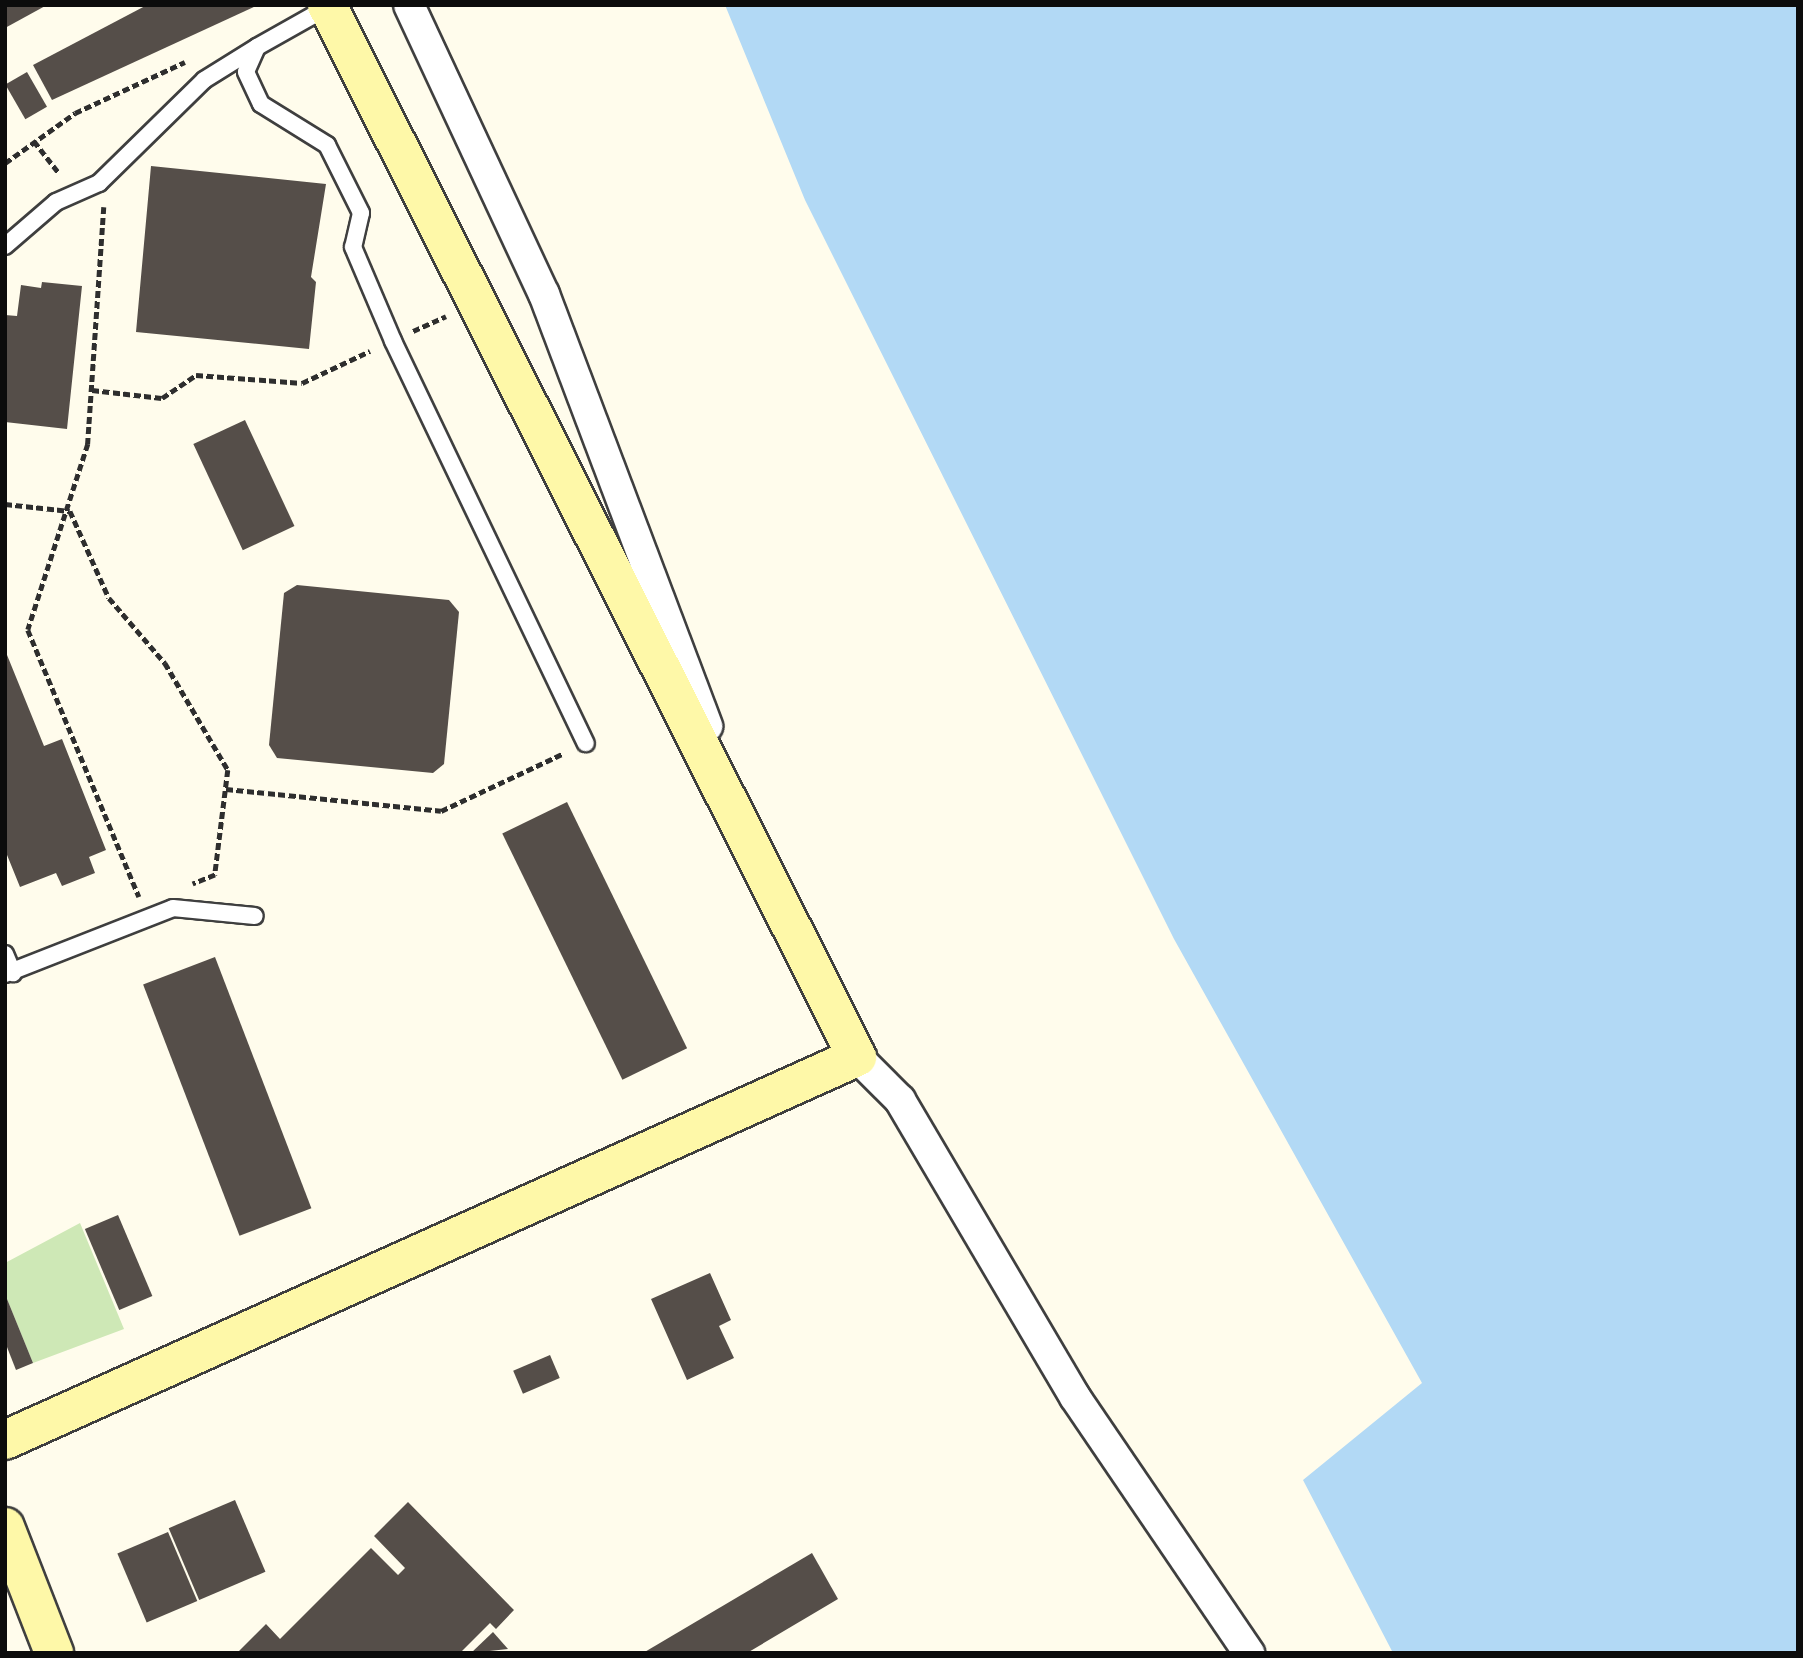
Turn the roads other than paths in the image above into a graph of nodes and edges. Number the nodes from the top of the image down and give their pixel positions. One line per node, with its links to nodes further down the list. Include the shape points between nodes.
1 (409, 5): 6 (street, via 544,294)
2 (327, 6): 3 (lane); 6 (street)
3 (257, 47): 4 (lane, via 204,79 99,183 75,194); 5 (lane, via 246,72 261,103 327,145 361,213 353,247 393,341)
4 (5, 246)
5 (586, 743)
6 (761, 869): 10 (street)
7 (255, 916): 9 (lane, via 173,908)
8 (5, 954): 9 (lane)
9 (9, 974)
10 (857, 1057): 11 (street); 14 (street, via 900,1100 1075,1396)
11 (5, 1440)
12 (5, 1527): 13 (street)
13 (54, 1653)
14 (1249, 1653)

